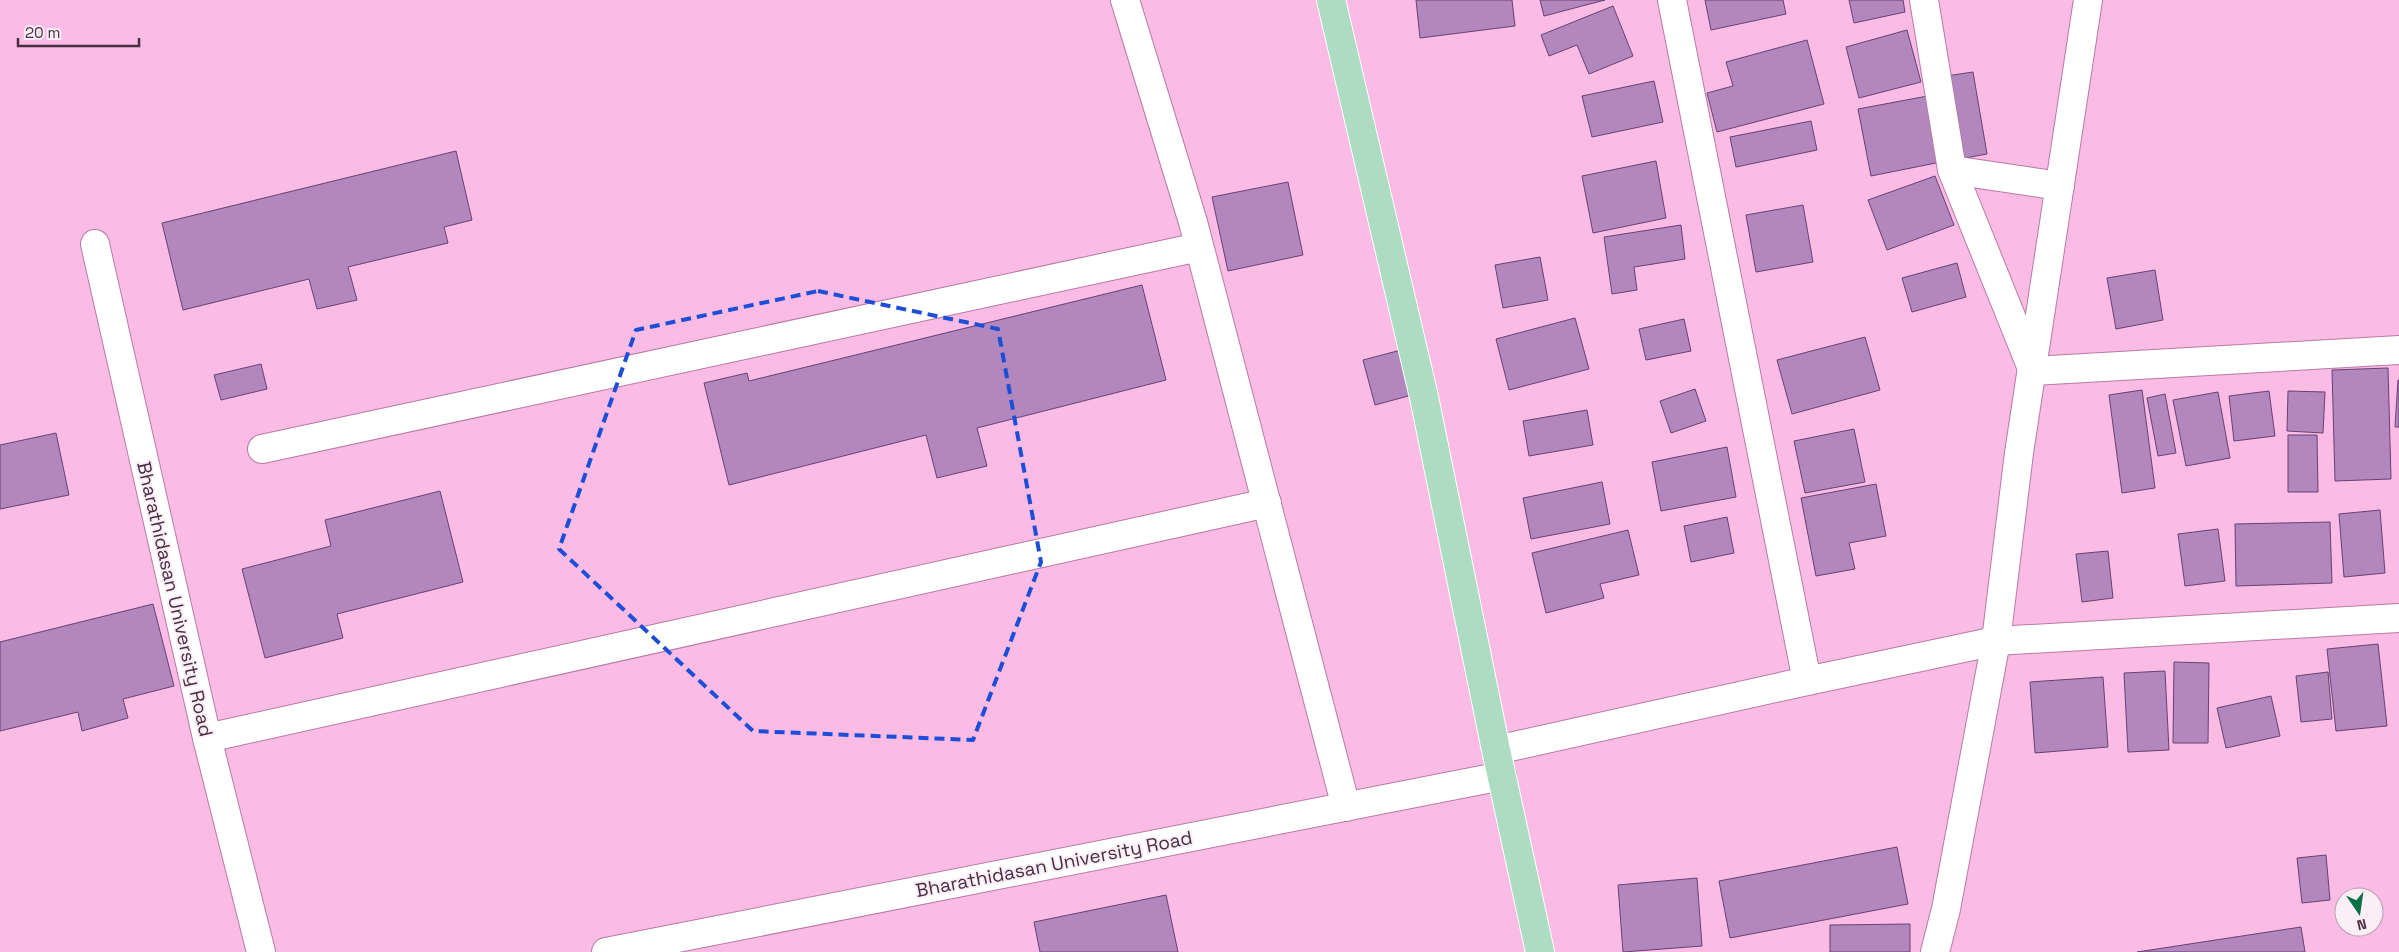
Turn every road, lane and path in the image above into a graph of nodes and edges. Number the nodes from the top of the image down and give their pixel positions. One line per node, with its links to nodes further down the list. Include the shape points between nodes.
1 (1125, 0): 9 (street)
2 (1331, 0): 18 (main road, via 1424,397)
3 (1672, 0): 16 (street)
4 (1924, 0): 6 (street)
5 (2088, 0): 7 (street)
6 (1952, 170): 7 (street); 11 (street)
7 (2060, 186): 11 (street)
8 (95, 244): 17 (street, Bharathidasan University Road)
9 (1199, 247): 12 (street); 13 (street)
10 (2399, 350): 11 (street)
11 (2033, 371): 15 (street, via 2019,453)
12 (262, 449)
13 (1266, 503): 17 (street); 20 (street)
14 (2399, 618): 15 (street)
15 (1996, 641): 16 (street); 24 (street, via 1946,909)
16 (1807, 680): 18 (street)
17 (207, 738): 21 (street, Bharathidasan University Road)
18 (1496, 750): 19 (main road)
19 (1502, 776): 20 (street, Bharathidasan University Road); 23 (main road)
20 (1346, 807): 22 (street, Bharathidasan University Road)
21 (261, 952)
22 (606, 952)
23 (1540, 952)
24 (1935, 952)

